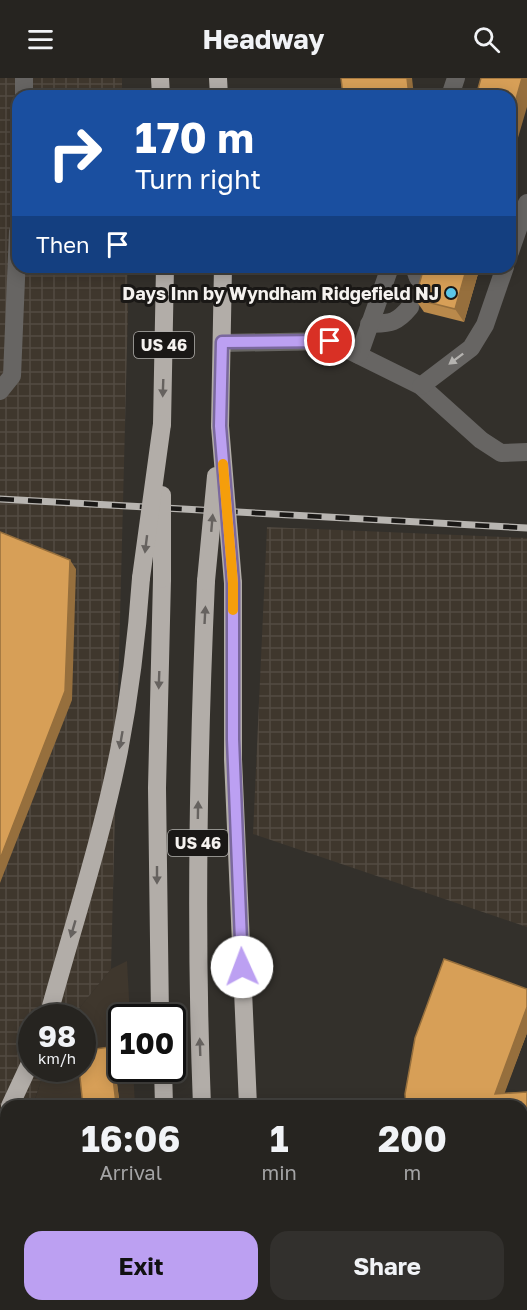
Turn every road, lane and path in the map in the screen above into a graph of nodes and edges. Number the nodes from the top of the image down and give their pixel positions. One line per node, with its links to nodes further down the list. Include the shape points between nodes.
1 (527, 203): 2 (street)
2 (516, 235)
3 (16, 273): 13 (street, via 12,376)
4 (165, 273): 14 (highway, US 46, one-way to 14)
5 (223, 273): 10 (highway, US 46)
6 (388, 273): 9 (street)
7 (503, 273): 12 (street, one-way to 12, via 485,325 471,348)
8 (410, 307): 9 (street, via 400,319)
9 (369, 324): 11 (street)
10 (222, 342): 11 (street, via 330,341); 15 (highway, US 46)
11 (359, 354): 12 (street)
12 (421, 386): 16 (street, via 501,453)
13 (0, 391)
14 (162, 424): 17 (highway, one-way to 17, bridge, via 119,750); 18 (highway, US 46, one-way to 18, bridge, via 157,788)
15 (220, 426): 25 (highway, US 46, one-way to 15, bridge, via 199,744 206,581); 26 (highway, bridge, via 233,583 233,749)
16 (527, 452)
17 (52, 1004)
18 (160, 1004)
19 (21, 1082): 22 (highway)
20 (30, 1082): 23 (highway)
21 (163, 1082): 24 (highway)
22 (13, 1100)
23 (25, 1100)
24 (164, 1100)
25 (202, 1100)
26 (248, 1100)

